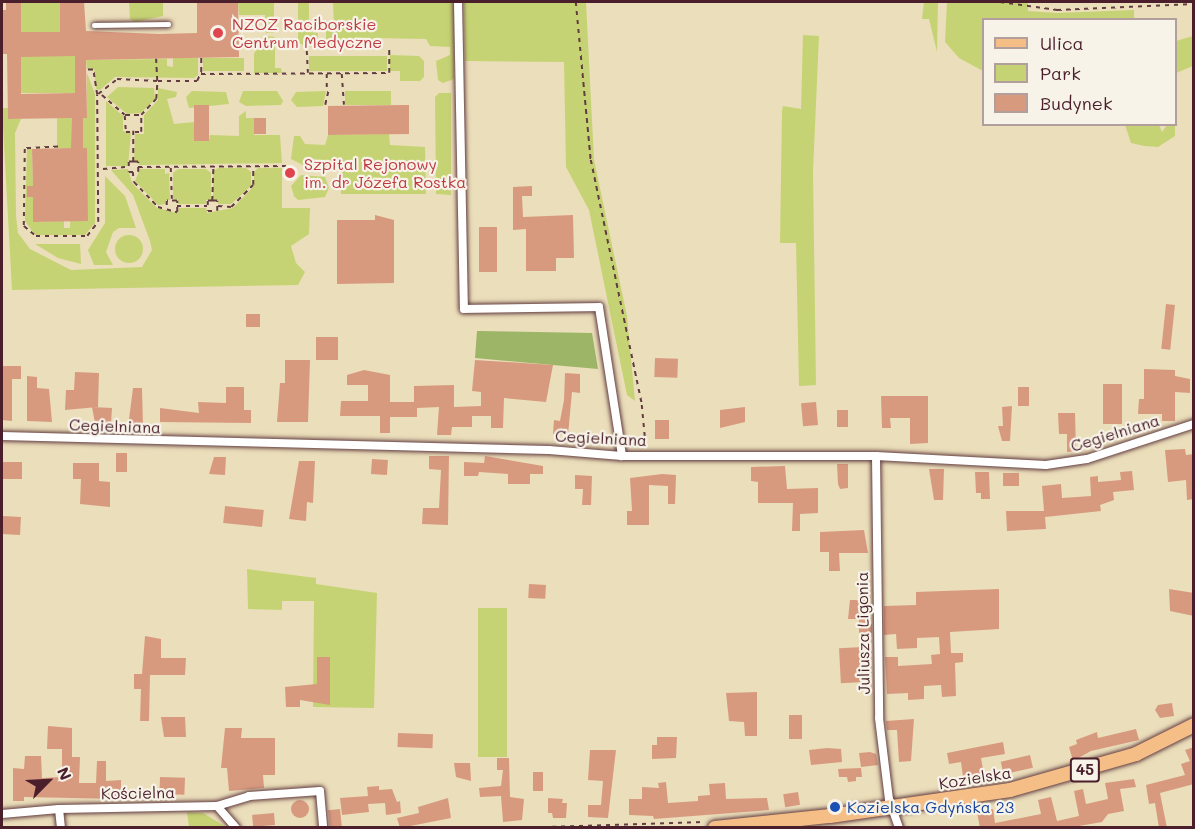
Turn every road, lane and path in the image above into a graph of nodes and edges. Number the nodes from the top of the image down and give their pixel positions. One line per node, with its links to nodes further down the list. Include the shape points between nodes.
1 (458, 2): 43 (street, via 464,309 599,307)
2 (576, 2): 42 (path, via 591,160 642,405)
3 (1000, 2): 4 (path, via 1057,10)
4 (1194, 4)
5 (168, 24): 6 (lane)
6 (94, 26)
7 (388, 50): 12 (path, via 388,73)
8 (307, 51): 14 (path)
9 (201, 58): 13 (path)
10 (156, 59): 16 (path)
11 (87, 70): 17 (path, via 93,70)
12 (342, 73): 15 (path); 20 (path)
13 (201, 74): 14 (path); 16 (path, via 197,81)
14 (308, 74): 15 (path)
15 (327, 74): 19 (path)
16 (157, 82): 17 (path, via 117,79); 22 (path, via 156,99)
17 (97, 95): 24 (path, via 98,222 87,236 36,236 24,226 24,149)
18 (102, 95): 21 (path)
19 (325, 105)
20 (344, 105)
21 (125, 115): 22 (path); 23 (path, via 126,132)
22 (141, 115): 23 (path, via 141,132)
23 (133, 132): 25 (path)
24 (58, 147)
25 (133, 162): 29 (path); 30 (path, via 138,162)
26 (213, 166): 27 (path); 31 (path); 35 (path)
27 (253, 166): 28 (path); 38 (path, via 253,185 231,207)
28 (287, 166)
29 (129, 167): 32 (path); 33 (path)
30 (138, 167): 31 (path); 33 (path, via 138,172)
31 (171, 167): 34 (path)
32 (103, 169)
33 (133, 172): 39 (path, via 134,182 150,199 158,207)
34 (172, 201): 36 (path, via 177,201); 39 (path, via 167,201)
35 (212, 201): 37 (path, via 208,201); 38 (path, via 217,201)
36 (177, 206): 37 (path); 39 (path, via 177,212 167,212)
37 (208, 206): 38 (path, via 208,211 217,211)
38 (217, 206)
39 (167, 207)
40 (1194, 424): 44 (street, Cegielniana, via 1066,464)
41 (2, 436): 43 (street, Cegielniana)
42 (646, 455): 43 (street, Cegielniana); 44 (street, Cegielniana)
43 (622, 456)
44 (876, 456): 47 (street, Juliusza Ligonia, via 879,718)
45 (1194, 725): 47 (main road, Kozielska / 45, via 1136,754 1052,781)
46 (217, 806): 48 (street, Kościelna); 51 (street); 52 (street, Kościelna, via 249,796 320,791)
47 (892, 808): 53 (main road, Kozielska / 45); 54 (street, Juliusza Ligonia)
48 (59, 809): 49 (street, Kościelna); 50 (street)
49 (2, 814)
50 (62, 828)
51 (236, 828)
52 (322, 828)
53 (715, 828)
54 (899, 828)

